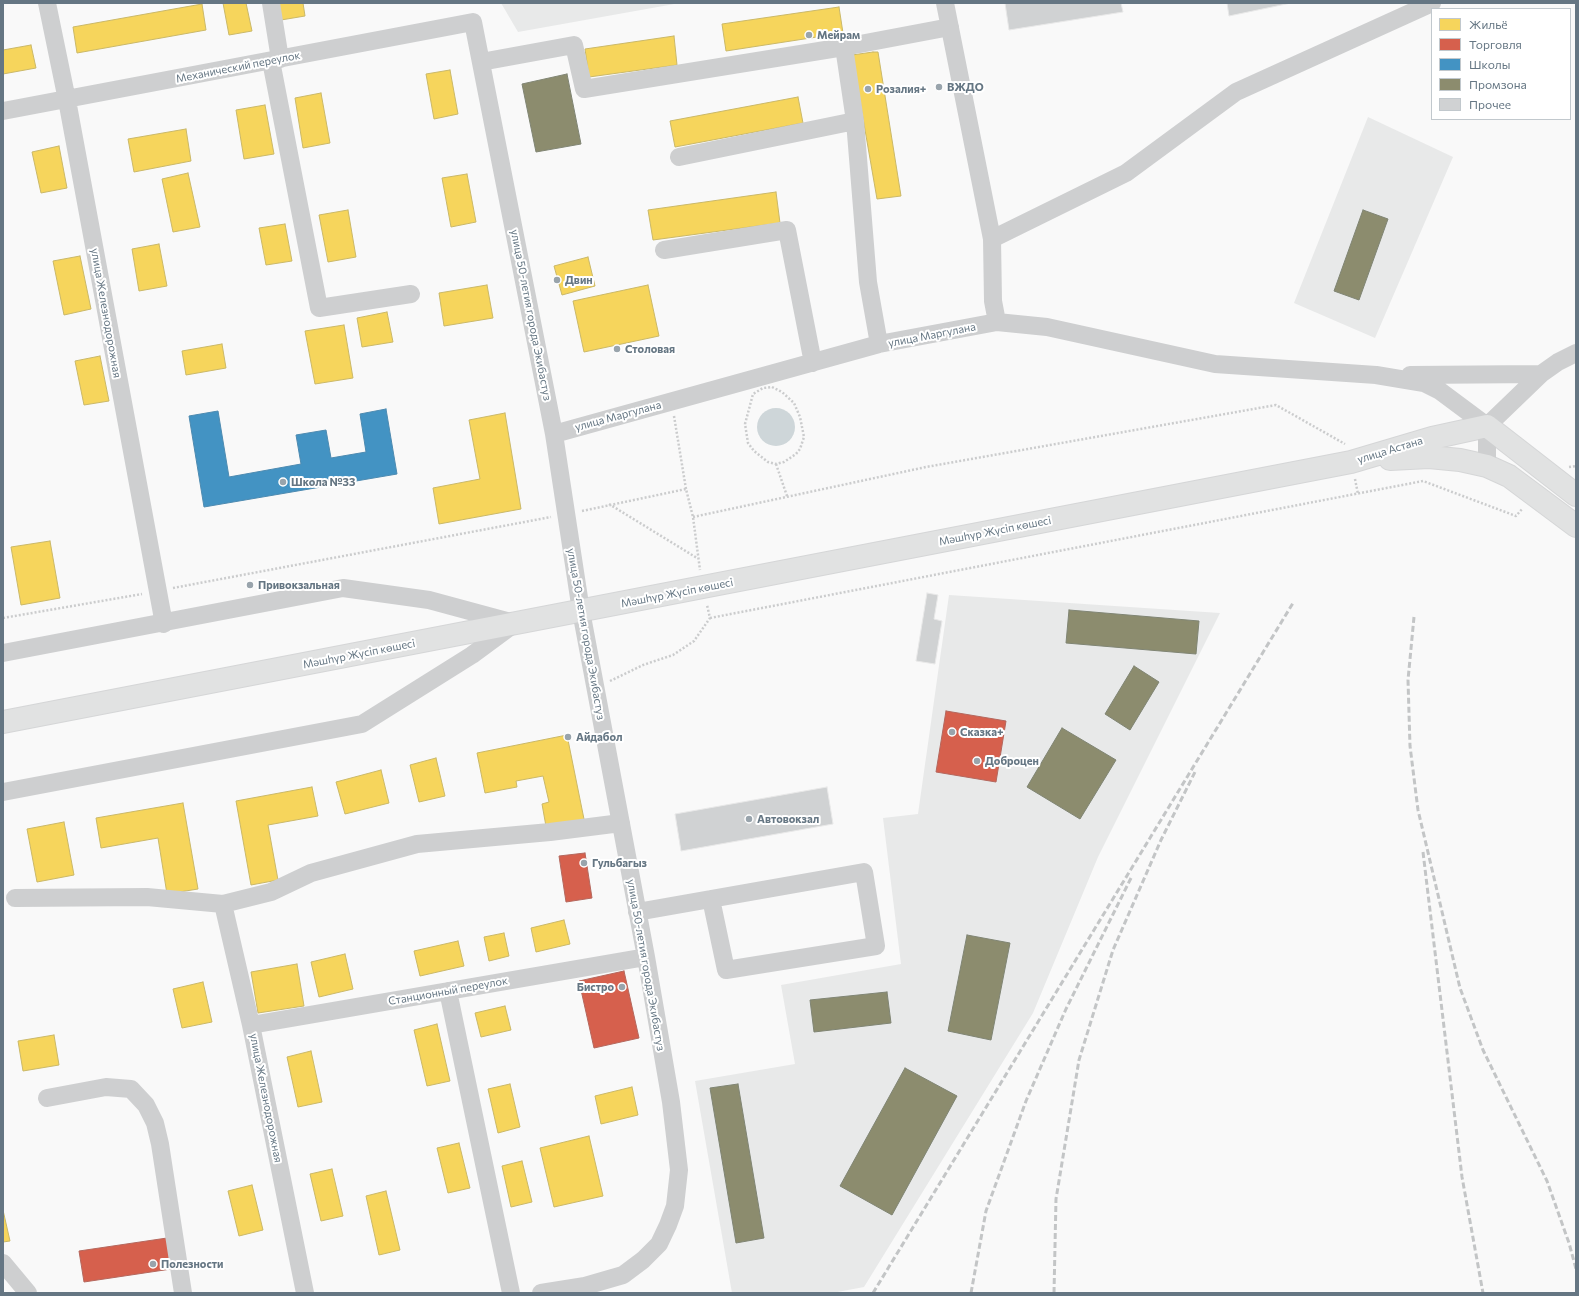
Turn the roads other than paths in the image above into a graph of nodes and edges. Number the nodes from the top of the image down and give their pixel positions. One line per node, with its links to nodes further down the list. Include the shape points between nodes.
1 (47, 3): 10 (street, улица Железнодорожная)
2 (271, 3): 8 (street)
3 (945, 3): 6 (street)
4 (1432, 3): 14 (street, via 1236,92 1126,173)
5 (473, 22): 8 (street, Механический переулок); 9 (street, улица 50-летия города Экибастуз)
6 (950, 27): 7 (street); 14 (street)
7 (844, 47): 9 (street, via 584,89 574,45); 12 (street)
8 (276, 60): 10 (street, Механический переулок); 16 (street, via 319,308)
9 (481, 62): 24 (street, улица 50-летия города Экибастуз)
10 (67, 100): 11 (street, Механический переулок); 30 (street, улица Железнодорожная)
11 (3, 111)
12 (855, 121): 13 (street); 18 (street, via 868,282)
13 (679, 157)
14 (992, 239): 17 (street, via 993,301)
15 (664, 250): 20 (street, via 787,230)
16 (411, 294)
17 (997, 322): 18 (street, улица Маргулана); 22 (street, улица Маргулана, via 1047,327 1215,364)
18 (879, 344): 20 (street, улица Маргулана)
19 (1576, 353): 21 (street)
20 (813, 363): 24 (street, улица Маргулана)
21 (1541, 374): 22 (street); 23 (street)
22 (1376, 375): 23 (street, via 1424,383 1440,391)
23 (1487, 426): 25 (main road, улица Астана, via 1432,438); 26 (street); 27 (main road)
24 (554, 434): 29 (street, улица 50-летия города Экибастуз)
25 (1351, 462): 26 (main road, улица Астана, via 1429,457); 29 (main road, Мәшһүр Жүсіп көшесі)
26 (1487, 466): 28 (main road, улица Астана, via 1509,476)
27 (1576, 495)
28 (1576, 526)
29 (581, 611): 31 (main road, Мәшһүр Жүсіп көшесі); 35 (street, улица 50-летия города Экибастуз)
30 (164, 624): 31 (street, via 343,588 429,600); 32 (street)
31 (515, 624): 33 (main road, Мәшһүр Жүсіп көшесі); 34 (street, via 362,724)
32 (3, 653)
33 (3, 722)
34 (3, 792)
35 (621, 823): 38 (street, via 417,844 312,873 271,892); 39 (street, улица 50-летия города Экибастуз)
36 (15, 898): 38 (street, via 147,897)
37 (711, 899): 37 (street, via 864,872 876,946 726,970); 39 (street)
38 (224, 904): 42 (street, улица Железнодорожная)
39 (637, 912): 40 (street, улица 50-летия города Экибастуз)
40 (646, 957): 41 (street, Станционный переулок); 49 (street, улица 50-летия города Экибастуз, via 680,1170 675,1206 659,1244 623,1275 585,1286)
41 (448, 991): 42 (street, Станционный переулок); 48 (street)
42 (251, 1025): 47 (street, улица Железнодорожная)
43 (47, 1098): 46 (street, via 106,1087 131,1089 146,1105 155,1123 160,1144)
44 (3, 1263): 45 (street)
45 (28, 1293)
46 (183, 1293)
47 (305, 1293)
48 (511, 1293)
49 (541, 1293)

